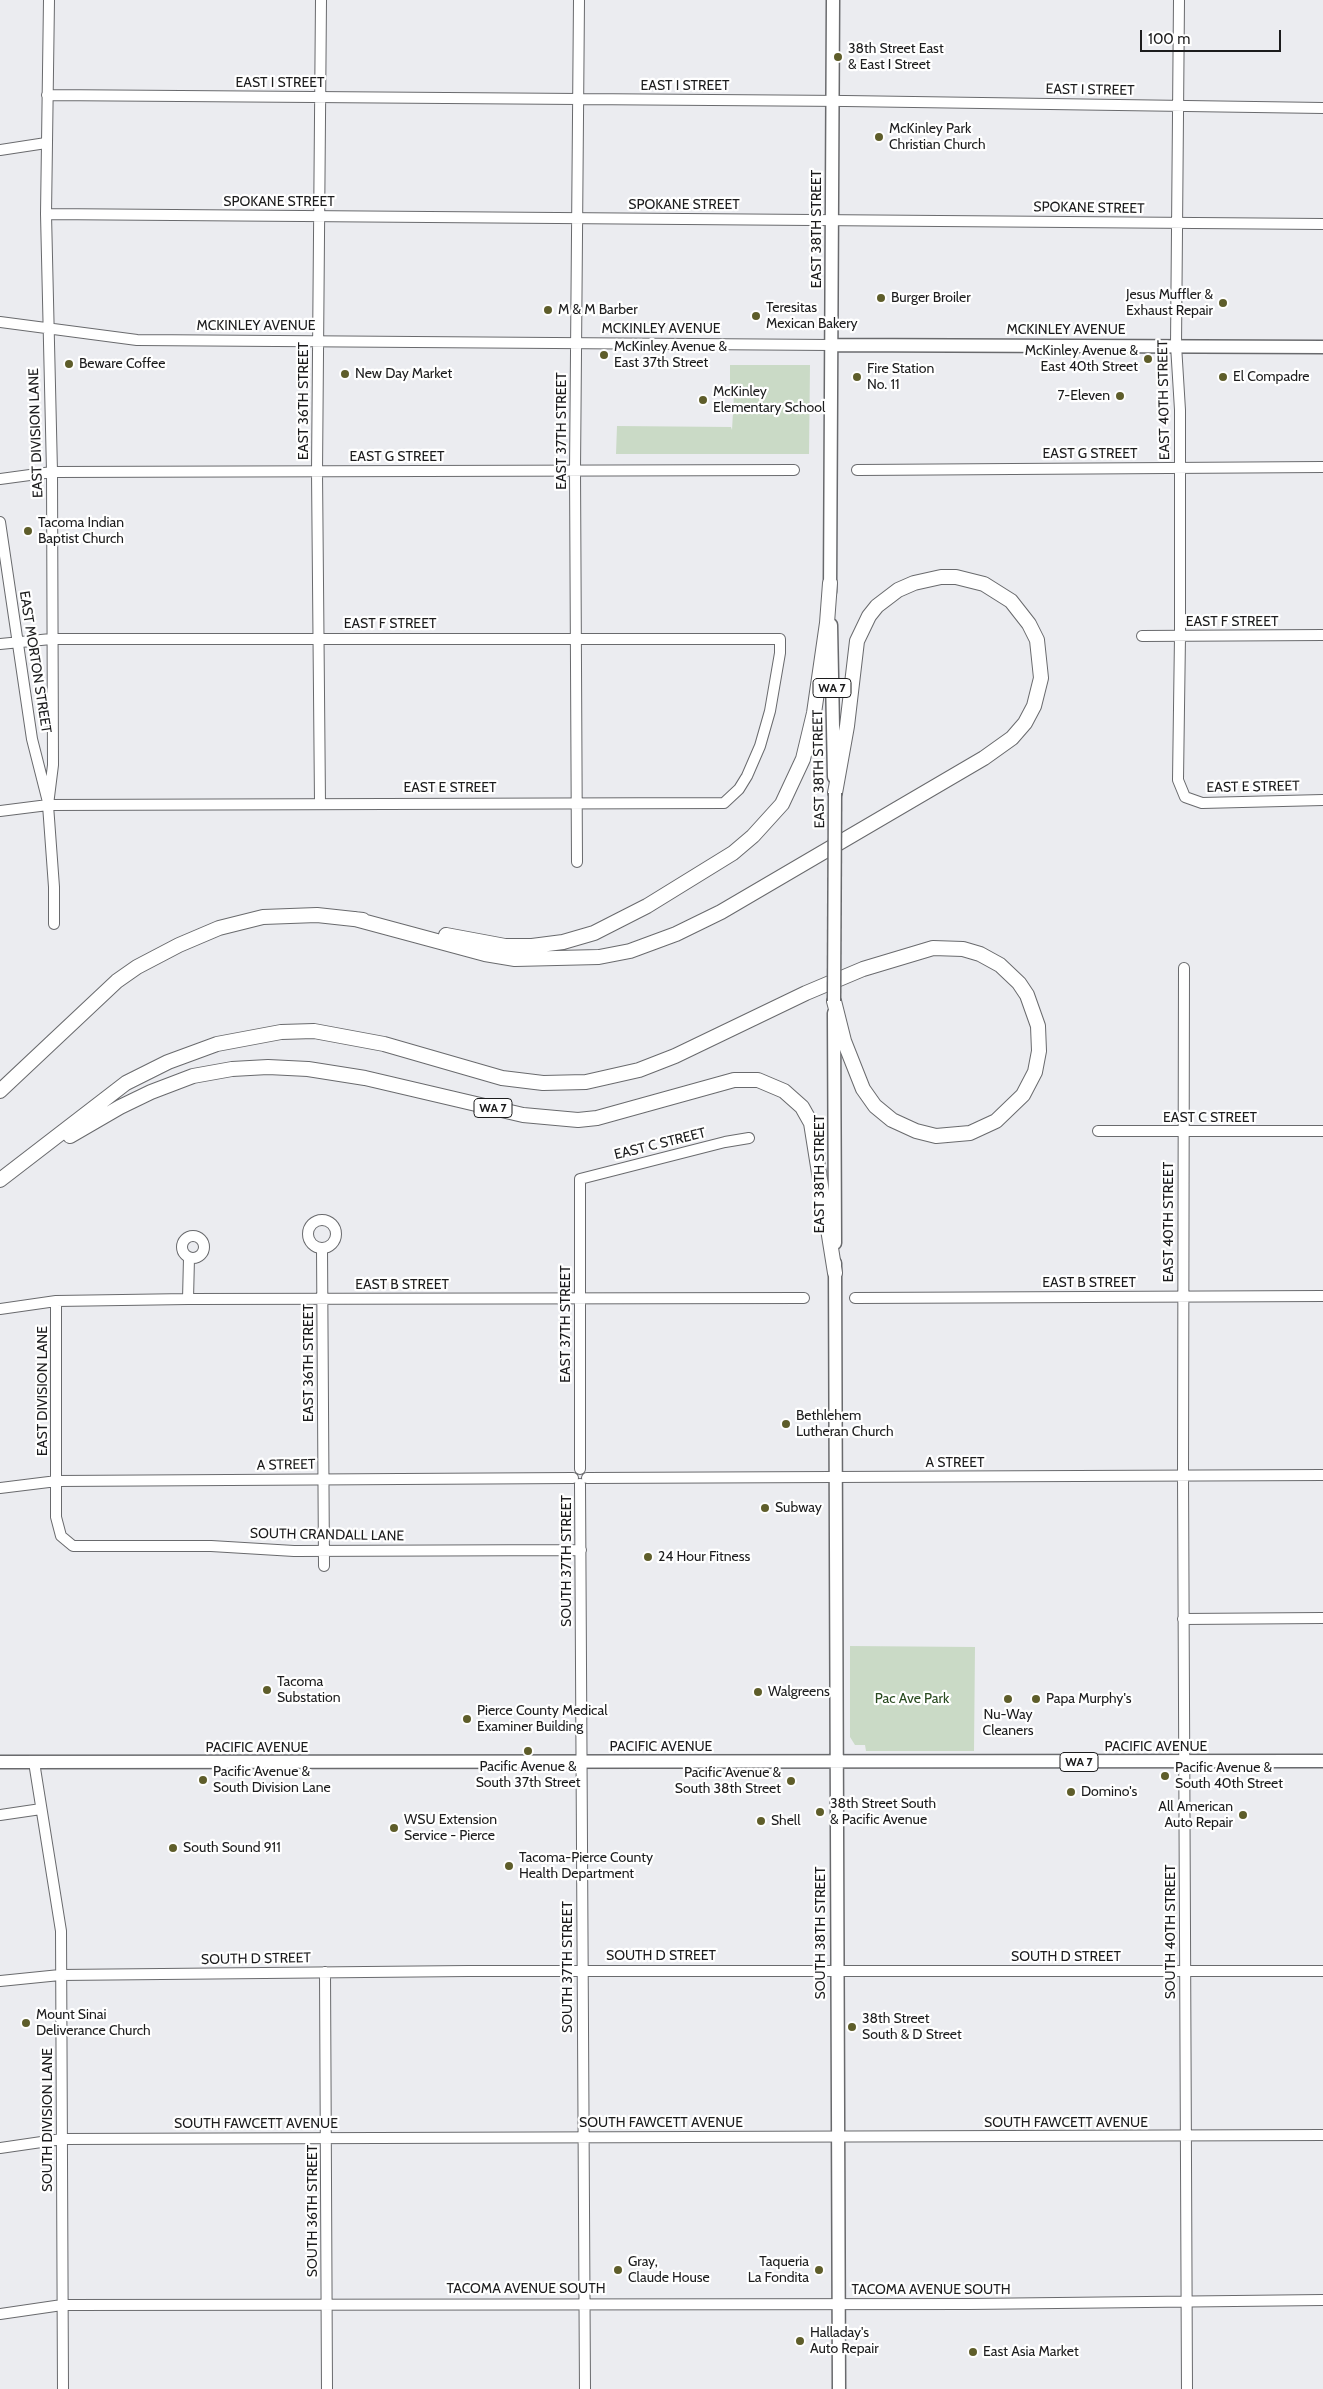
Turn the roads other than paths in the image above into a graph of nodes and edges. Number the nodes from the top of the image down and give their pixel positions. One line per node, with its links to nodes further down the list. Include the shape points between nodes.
1 (49, 0): 6 (street, EAST DIVISION LANE)
2 (321, 0): 7 (street, EAST 36TH STREET)
3 (579, 0): 8 (street, EAST 37TH STREET)
4 (833, 0): 9 (main road, EAST 38TH STREET)
5 (1179, 0): 10 (street, EAST 40TH STREET)
6 (47, 95): 7 (street, EAST I STREET); 12 (street, EAST DIVISION LANE)
7 (320, 97): 8 (street, EAST I STREET); 15 (street, EAST 36TH STREET)
8 (578, 99): 9 (street, EAST I STREET); 16 (street, EAST 37TH STREET)
9 (832, 101): 10 (street, EAST I STREET); 17 (main road, EAST 38TH STREET)
10 (1178, 105): 11 (street, EAST I STREET); 18 (street, EAST 40TH STREET)
11 (1323, 108)
12 (46, 143): 13 (street); 14 (street, EAST DIVISION LANE)
13 (0, 150)
14 (46, 214): 15 (street, SPOKANE STREET); 21 (street, EAST DIVISION LANE)
15 (320, 216): 16 (street, SPOKANE STREET); 22 (street, EAST 36TH STREET)
16 (577, 218): 17 (street, SPOKANE STREET); 23 (street, EAST 37TH STREET)
17 (832, 219): 18 (street, SPOKANE STREET); 24 (main road, EAST 38TH STREET)
18 (1177, 223): 19 (street, SPOKANE STREET); 25 (street, EAST 40TH STREET)
19 (1323, 224)
20 (0, 322): 21 (street, MCKINLEY AVENUE)
21 (47, 327): 22 (street, MCKINLEY AVENUE, via 105,338 137,340); 32 (street, EAST DIVISION LANE)
22 (318, 342): 23 (street, MCKINLEY AVENUE); 33 (street, EAST 36TH STREET)
23 (576, 343): 24 (street, MCKINLEY AVENUE); 29 (street, EAST 37TH STREET)
24 (831, 345): 25 (main road, MCKINLEY AVENUE); 36 (main road, EAST 38TH STREET)
25 (1176, 346): 26 (main road, MCKINLEY AVENUE); 27 (street, EAST 40TH STREET)
26 (1323, 347)
27 (1180, 467): 28 (street, EAST G STREET); 31 (street, EAST G STREET); 39 (street, EAST 40TH STREET)
28 (1323, 467)
29 (575, 470): 30 (street, EAST G STREET); 33 (street, EAST G STREET); 41 (street, EAST 37TH STREET)
30 (794, 470)
31 (857, 470)
32 (52, 472): 33 (street, EAST G STREET); 34 (street, EAST G STREET); 42 (street, EAST DIVISION LANE)
33 (317, 472): 40 (street, EAST 36TH STREET)
34 (0, 479)
35 (0, 522): 44 (street, EAST MORTON STREET)
36 (830, 583): 46 (main road, EAST 38TH STREET / WA 7); 54 (highway, via 814,713 802,759 793,784 770,821 733,853 616,924 563,942 506,946)
37 (1323, 635): 39 (street, EAST F STREET)
38 (1142, 636): 39 (street, EAST F STREET)
39 (1180, 636): 47 (street, EAST 40TH STREET, via 1177,771)
40 (318, 638): 41 (street, EAST F STREET); 42 (street, EAST F STREET); 50 (street, EAST 36TH STREET)
41 (576, 638): 43 (street, EAST F STREET); 49 (street, EAST 37TH STREET)
42 (52, 639): 44 (street, EAST F STREET); 51 (street, EAST DIVISION LANE, via 53,765)
43 (780, 640): 49 (street, EAST E STREET, via 770,711 760,746 738,789 724,803)
44 (17, 641): 45 (street, EAST F STREET); 51 (street, EAST MORTON STREET, via 38,771)
45 (0, 644)
46 (835, 793): 54 (highway, via 857,642 877,606 914,583 941,577 984,584 1010,601 1029,624 1037,640 1041,678 1034,706 1012,738 984,758 721,912 676,934 630,951 600,957 515,959); 57 (main road, EAST 38TH STREET / WA 7, bridge)
47 (1185, 797): 48 (street, EAST E STREET, via 1202,803)
48 (1323, 800)
49 (576, 802): 50 (street, EAST E STREET); 53 (street, EAST 37TH STREET)
50 (320, 803): 51 (street, EAST E STREET)
51 (48, 804): 52 (street, EAST E STREET); 55 (street, EAST DIVISION LANE)
52 (0, 811)
53 (577, 862)
54 (354, 919): 58 (highway, via 317,915 263,917 219,928 179,945 117,981)
55 (54, 924)
56 (1184, 968): 61 (street, EAST 40TH STREET)
57 (834, 1001): 63 (highway, via 844,1041 863,1088 875,1106 892,1120 916,1131 928,1135 970,1133 990,1124 1024,1095 1035,1072 1039,1051 1038,1026 1019,983 989,958 963,949 942,947 921,950 863,969 639,1070 586,1082 543,1083 502,1078 384,1044 314,1031 247,1037 189,1053 126,1083); 68 (main road, EAST 38TH STREET / WA 7)
58 (0, 1091)
59 (1098, 1130): 61 (street, EAST C STREET)
60 (1323, 1131): 61 (street, EAST C STREET)
61 (1183, 1132): 69 (street, EAST 40TH STREET)
62 (749, 1138): 64 (street, EAST C STREET)
63 (24, 1163): 65 (highway, WA 7); 68 (highway, WA 7, via 151,1092 193,1076 232,1069 308,1069 365,1078 523,1114 578,1120 597,1118 734,1080 758,1080 784,1091 802,1107 811,1123)
64 (580, 1179): 71 (street, EAST 37TH STREET)
65 (0, 1180)
66 (322, 1248): 75 (street, EAST 36TH STREET)
67 (189, 1258): 74 (street)
68 (835, 1273): 80 (main road, EAST 38TH STREET / WA 7)
69 (1183, 1296): 70 (street, EAST B STREET); 73 (street, EAST B STREET); 79 (street, EAST 40TH STREET)
70 (1323, 1296)
71 (580, 1298): 72 (street, EAST B STREET); 75 (street, EAST B STREET); 82 (street, EAST 37TH STREET, via 580,1469 586,1472)
72 (804, 1298)
73 (855, 1298)
74 (188, 1299): 75 (street, EAST B STREET); 76 (street, EAST B STREET)
75 (322, 1299): 81 (street, EAST 36TH STREET)
76 (56, 1301): 77 (street, EAST B STREET); 83 (street, EAST DIVISION LANE)
77 (0, 1309)
78 (1323, 1475): 79 (street, A STREET)
79 (1183, 1476): 80 (street, A STREET); 89 (street, SOUTH 40TH STREET)
80 (836, 1477): 82 (street, A STREET); 94 (main road, SOUTH 38TH STREET / WA 7)
81 (324, 1479): 82 (street, A STREET); 83 (street, A STREET); 86 (street)
82 (580, 1480): 85 (street, SOUTH 37TH STREET)
83 (57, 1481): 84 (street, A STREET); 86 (street, SOUTH CRANDALL LANE, via 57,1524 61,1536 74,1546 211,1546)
84 (0, 1488)
85 (581, 1550): 86 (street, SOUTH CRANDALL LANE); 95 (street, SOUTH 37TH STREET)
86 (324, 1551): 87 (street)
87 (324, 1566)
88 (1323, 1618): 89 (street)
89 (1183, 1619): 90 (street, SOUTH 40TH STREET)
90 (1184, 1761): 91 (main road, PACIFIC AVENUE / WA 7); 94 (main road, PACIFIC AVENUE / WA 7); 100 (street, SOUTH 40TH STREET)
91 (1323, 1761)
92 (0, 1762): 93 (main road, PACIFIC AVENUE)
93 (34, 1762): 95 (main road, PACIFIC AVENUE); 96 (street, SOUTH DIVISION LANE)
94 (835, 1762): 95 (main road, PACIFIC AVENUE); 99 (main road, SOUTH 38TH STREET / WA 7)
95 (581, 1763): 98 (street, SOUTH 37TH STREET)
96 (41, 1809): 97 (street); 103 (street, SOUTH DIVISION LANE, via 61,1931)
97 (0, 1816)
98 (582, 1970): 99 (street, SOUTH D STREET); 102 (street, SOUTH D STREET); 107 (street, SOUTH 37TH STREET)
99 (836, 1970): 100 (street, SOUTH D STREET); 109 (main road, SOUTH 38TH STREET)
100 (1185, 1971): 101 (street, SOUTH D STREET); 106 (street, SOUTH 40TH STREET)
101 (1323, 1971)
102 (325, 1972): 103 (street, SOUTH D STREET); 108 (street, SOUTH 36TH STREET)
103 (60, 1975): 104 (street, SOUTH D STREET); 110 (street, SOUTH DIVISION LANE)
104 (0, 1981)
105 (1323, 2135): 106 (street, SOUTH FAWCETT AVENUE)
106 (1186, 2136): 109 (street, SOUTH FAWCETT AVENUE); 113 (street, SOUTH 40TH STREET)
107 (584, 2137): 108 (street, SOUTH FAWCETT AVENUE); 109 (street, SOUTH FAWCETT AVENUE); 114 (street, SOUTH 37TH STREET)
108 (326, 2138): 110 (street, SOUTH FAWCETT AVENUE); 116 (street, SOUTH 36TH STREET)
109 (837, 2138): 115 (main road, SOUTH 38TH STREET)
110 (62, 2139): 111 (street, SOUTH FAWCETT AVENUE); 117 (street, SOUTH DIVISION LANE)
111 (0, 2148)
112 (1323, 2300): 113 (street, TACOMA AVENUE SOUTH)
113 (1187, 2301): 115 (street, TACOMA AVENUE SOUTH); 123 (street, SOUTH 40TH STREET)
114 (585, 2303): 115 (street, TACOMA AVENUE SOUTH); 116 (street, TACOMA AVENUE SOUTH); 121 (street, SOUTH 37TH STREET)
115 (838, 2303): 122 (main road, SOUTH 38TH STREET)
116 (326, 2304): 117 (street, TACOMA AVENUE SOUTH); 120 (street, SOUTH 36TH STREET)
117 (62, 2305): 118 (street, TACOMA AVENUE SOUTH); 119 (street, SOUTH DIVISION LANE)
118 (0, 2314)
119 (63, 2389)
120 (327, 2389)
121 (585, 2389)
122 (839, 2389)
123 (1188, 2389)

